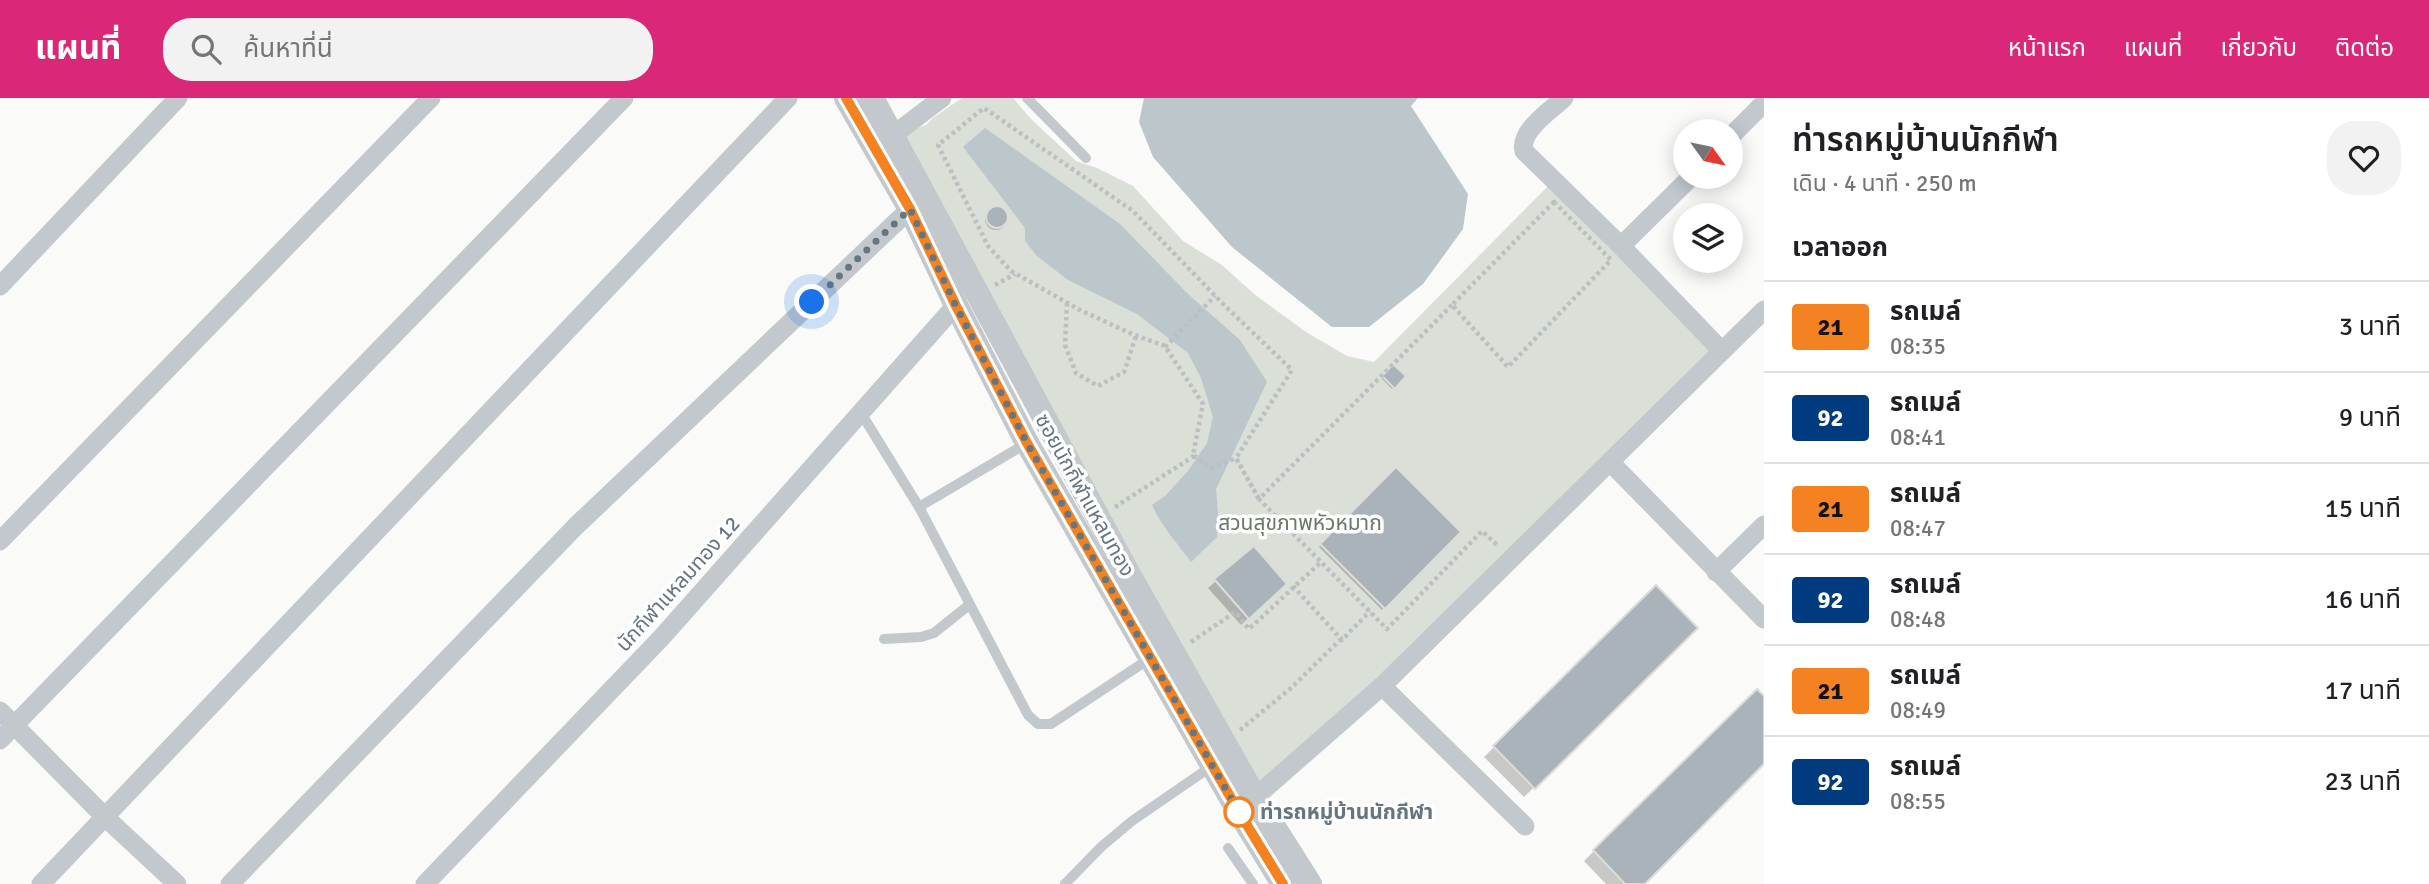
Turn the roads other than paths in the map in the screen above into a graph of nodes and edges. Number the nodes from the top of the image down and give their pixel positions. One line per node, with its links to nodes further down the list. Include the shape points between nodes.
1 (178, 98): 17 (street)
2 (431, 98): 26 (street)
3 (624, 98): 34 (street)
4 (788, 98): 38 (street)
5 (846, 98): 15 (street, ซอยนักกีฬาแหลมทอง)
6 (872, 98): 12 (street, ซอยนักกีฬาแหลมทอง)
7 (942, 98): 12 (street)
8 (1027, 98): 13 (lane)
9 (1564, 98): 16 (street, via 1526,134 1524,151)
10 (1764, 103): 11 (street)
11 (1743, 124)
12 (892, 136): 31 (street, ซอยนักกีฬาแหลมทอง, via 1098,518)
13 (1086, 158)
14 (1679, 189): 16 (street)
15 (910, 209): 18 (street, ซอยนักกีฬาแหลมทอง); 44 (street, via 576,526)
16 (1621, 246): 20 (street)
17 (0, 286)
18 (956, 306): 21 (street, นักกีฬาแหลมทอง 12); 22 (street, ซอยนักกีฬาแหลมทอง)
19 (1764, 310): 20 (street)
20 (1722, 351): 23 (street)
21 (861, 413): 24 (lane); 45 (street, นักกีฬาแหลมทอง 12, via 662,637)
22 (1027, 443): 24 (lane); 31 (street, ซอยนักกีฬาแหลมทอง)
23 (1611, 463): 27 (street); 32 (street)
24 (919, 507): 28 (lane)
25 (1764, 524): 27 (street)
26 (0, 541)
27 (1716, 572): 29 (street)
28 (969, 605): 30 (lane, via 934,633); 31 (lane, via 1016,696 1038,724 1051,724)
29 (1764, 619)
30 (884, 639)
31 (1162, 656): 36 (street, ซอยนักกีฬาแหลมทอง); 37 (street, ซอยนักกีฬาแหลมทอง, via 1224,743)
32 (1382, 686): 37 (street); 39 (street)
33 (0, 711): 34 (street)
34 (15, 725): 35 (street); 38 (street)
35 (0, 740)
36 (1212, 766): 37 (street, ซอยนักกีฬาแหลมทอง); 46 (lane, via 1132,821)
37 (1247, 804): 41 (street, ซอยนักกีฬาแหลมทอง); 48 (street, ซอยนักกีฬาแหลมทอง)
38 (106, 818): 42 (street); 43 (street)
39 (1525, 826)
40 (1228, 848): 47 (lane)
41 (1278, 881)
42 (41, 884)
43 (177, 884)
44 (230, 884)
45 (425, 884)
46 (1065, 884)
47 (1253, 884)
48 (1310, 884)

